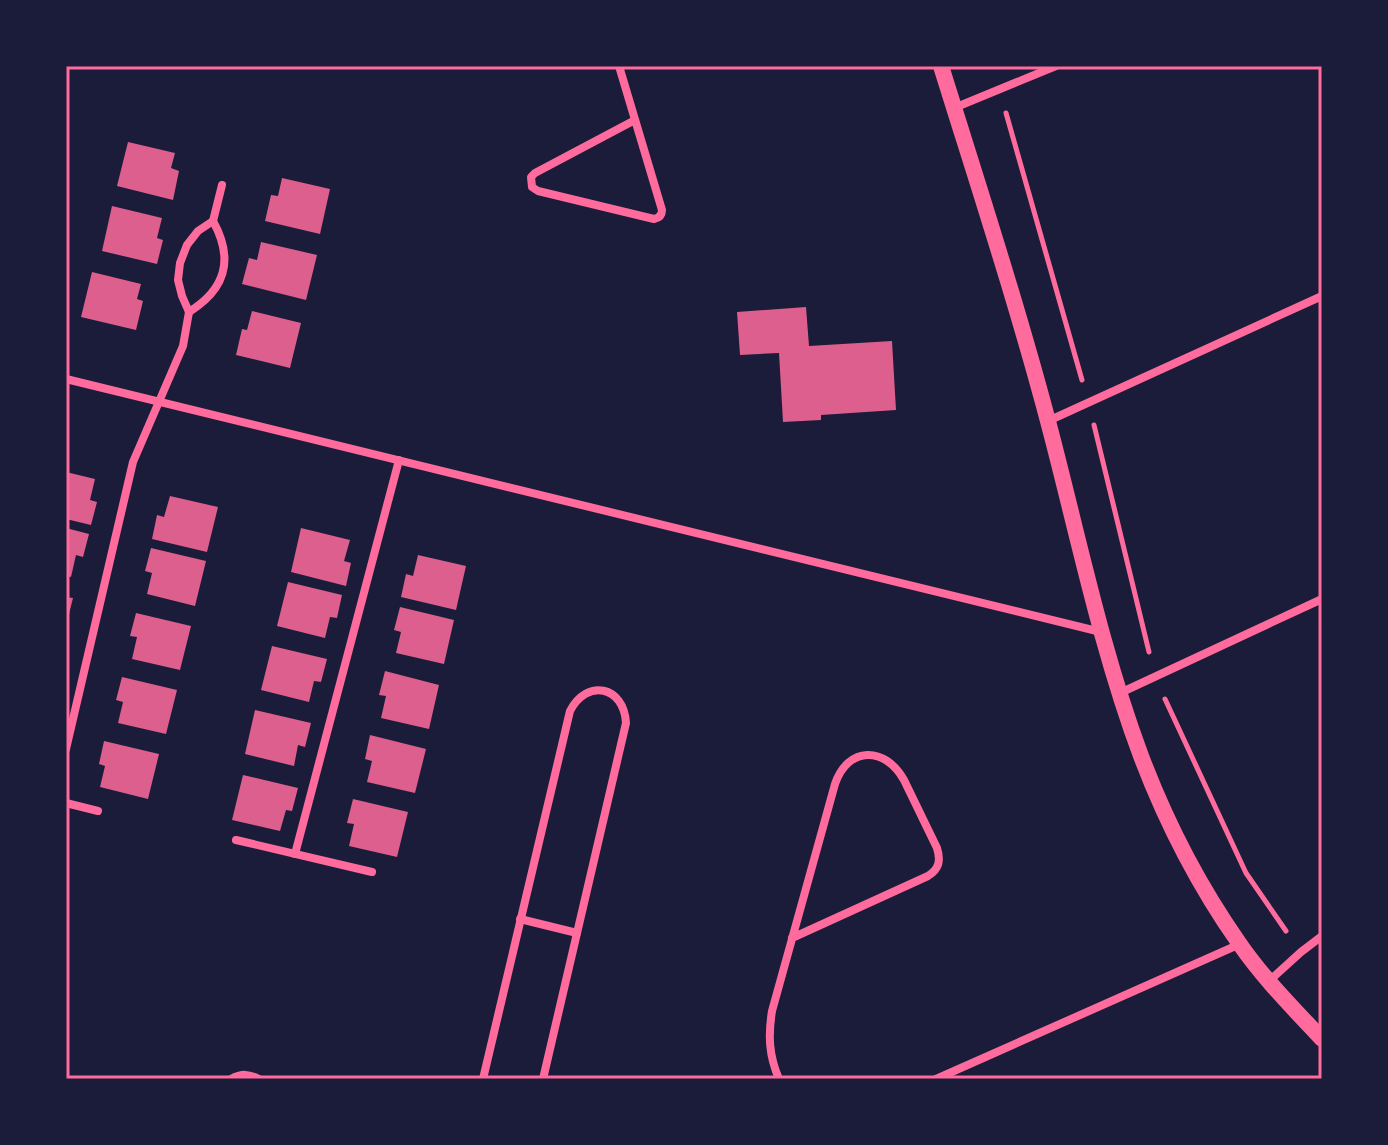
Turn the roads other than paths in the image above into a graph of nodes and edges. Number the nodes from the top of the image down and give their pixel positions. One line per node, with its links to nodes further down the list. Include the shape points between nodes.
1 (619, 66): 5 (street)
2 (941, 66): 4 (main road)
3 (1056, 66): 4 (street)
4 (954, 108): 12 (main road)
5 (635, 120): 5 (street, via 535,173 532,187 659,217 662,210)
6 (222, 185): 7 (street)
7 (213, 221): 9 (street, via 198,231 180,263 178,280); 9 (street, via 222,238 222,274 204,303)
8 (1322, 296): 12 (street)
9 (189, 312): 11 (street, via 183,346)
10 (66, 379): 11 (street)
11 (159, 401): 13 (street); 17 (street, via 133,462)
12 (1048, 421): 15 (main road)
13 (399, 460): 15 (street); 21 (street)
14 (1322, 599): 16 (street)
15 (1102, 632): 16 (main road)
16 (1120, 693): 27 (main road, via 1174,832)
17 (66, 749)
18 (66, 803): 19 (street)
19 (98, 811)
20 (236, 840): 21 (street)
21 (295, 854): 22 (street)
22 (372, 872)
23 (520, 919): 24 (street); 24 (street, via 570,711 583,694 604,690 622,702 626,723); 33 (street)
24 (577, 933): 34 (street)
25 (1322, 936): 28 (street)
26 (792, 938): 26 (street, via 839,773 858,757 884,758 899,770 937,848 939,864 928,876); 35 (street, via 769,1031)
27 (1240, 944): 28 (main road); 30 (street)
28 (1269, 981): 29 (main road)
29 (1322, 1039)
30 (958, 1074): 36 (street)
31 (231, 1079): 32 (street)
32 (259, 1079)
33 (483, 1079)
34 (543, 1079)
35 (779, 1079)
36 (936, 1079)

